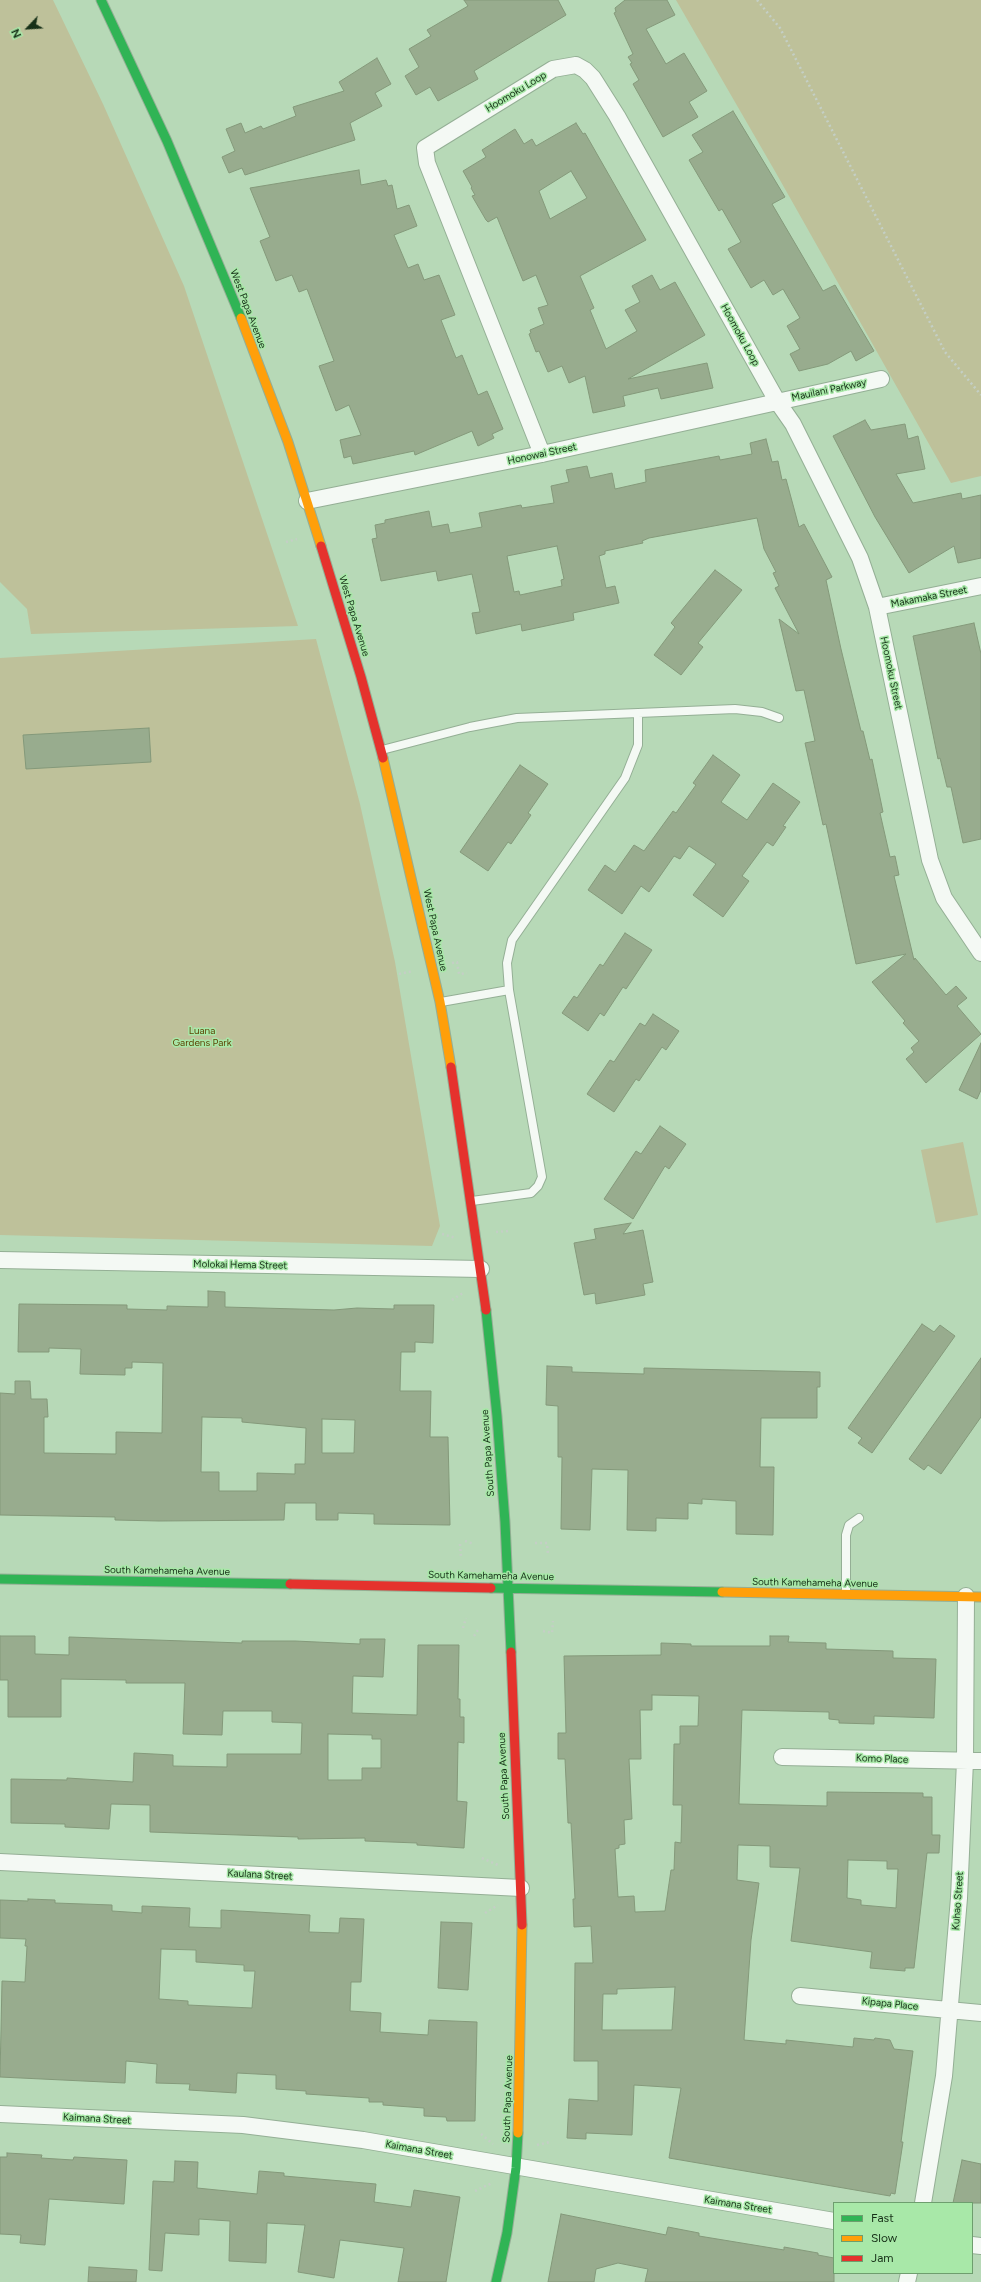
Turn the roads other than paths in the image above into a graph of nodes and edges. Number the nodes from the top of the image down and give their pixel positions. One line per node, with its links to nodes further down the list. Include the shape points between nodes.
1 (101, 0): 5 (street, West Papa Avenue, via 167,141 224,276 288,442)
2 (881, 379): 3 (street, Mauilani Parkway)
3 (777, 401): 4 (street, Honowai Street); 4 (street, Hoomoku Loop, via 691,245 593,78 576,66 553,69 425,148 427,164); 7 (street, Hoomoku Street, via 793,424 860,558)
4 (542, 454): 5 (street, Honowai Street)
5 (307, 501): 10 (street, West Papa Avenue)
6 (981, 586): 7 (street, Makamaka Street)
7 (877, 607): 11 (street, Hoomoku Street, via 930,860 944,898)
8 (638, 713): 9 (lane, via 735,709 762,712); 10 (lane, via 517,718 470,727); 12 (lane, via 638,745 626,778 512,940 507,962)
9 (779, 718)
10 (381, 750): 13 (street, West Papa Avenue)
11 (981, 953)
12 (509, 990): 13 (lane); 14 (lane, via 542,1177 531,1193)
13 (440, 1002): 14 (street, West Papa Avenue)
14 (472, 1201): 16 (street, West Papa Avenue)
15 (0, 1260): 16 (street, Molokai Hema Street)
16 (481, 1269): 19 (street, South Papa Avenue, via 497,1416)
17 (859, 1518): 20 (lane, via 848,1525 846,1535)
18 (0, 1579): 19 (street, South Kamehameha Avenue)
19 (506, 1587): 20 (street, South Kamehameha Avenue); 25 (street, South Papa Avenue)
20 (846, 1594): 21 (street, South Kamehameha Avenue)
21 (974, 1596): 23 (street, Kuhao Street)
22 (782, 1757): 23 (street, Komo Place)
23 (973, 1761): 27 (street, Kuhao Street)
24 (0, 1862): 25 (street, Kaulana Street)
25 (521, 1888): 30 (street, South Papa Avenue, via 520,2079)
26 (800, 1996): 27 (street, Kipapa Place)
27 (950, 2010): 28 (street, Kipapa Place); 31 (street, Kuhao Street, via 942,2090)
28 (981, 2013)
29 (0, 2114): 30 (street, Kaimana Street, via 243,2125 363,2140)
30 (516, 2168): 32 (street, Kaimana Street); 33 (street, South Papa Avenue, via 507,2233)
31 (923, 2202)
32 (833, 2221)
33 (496, 2282)

